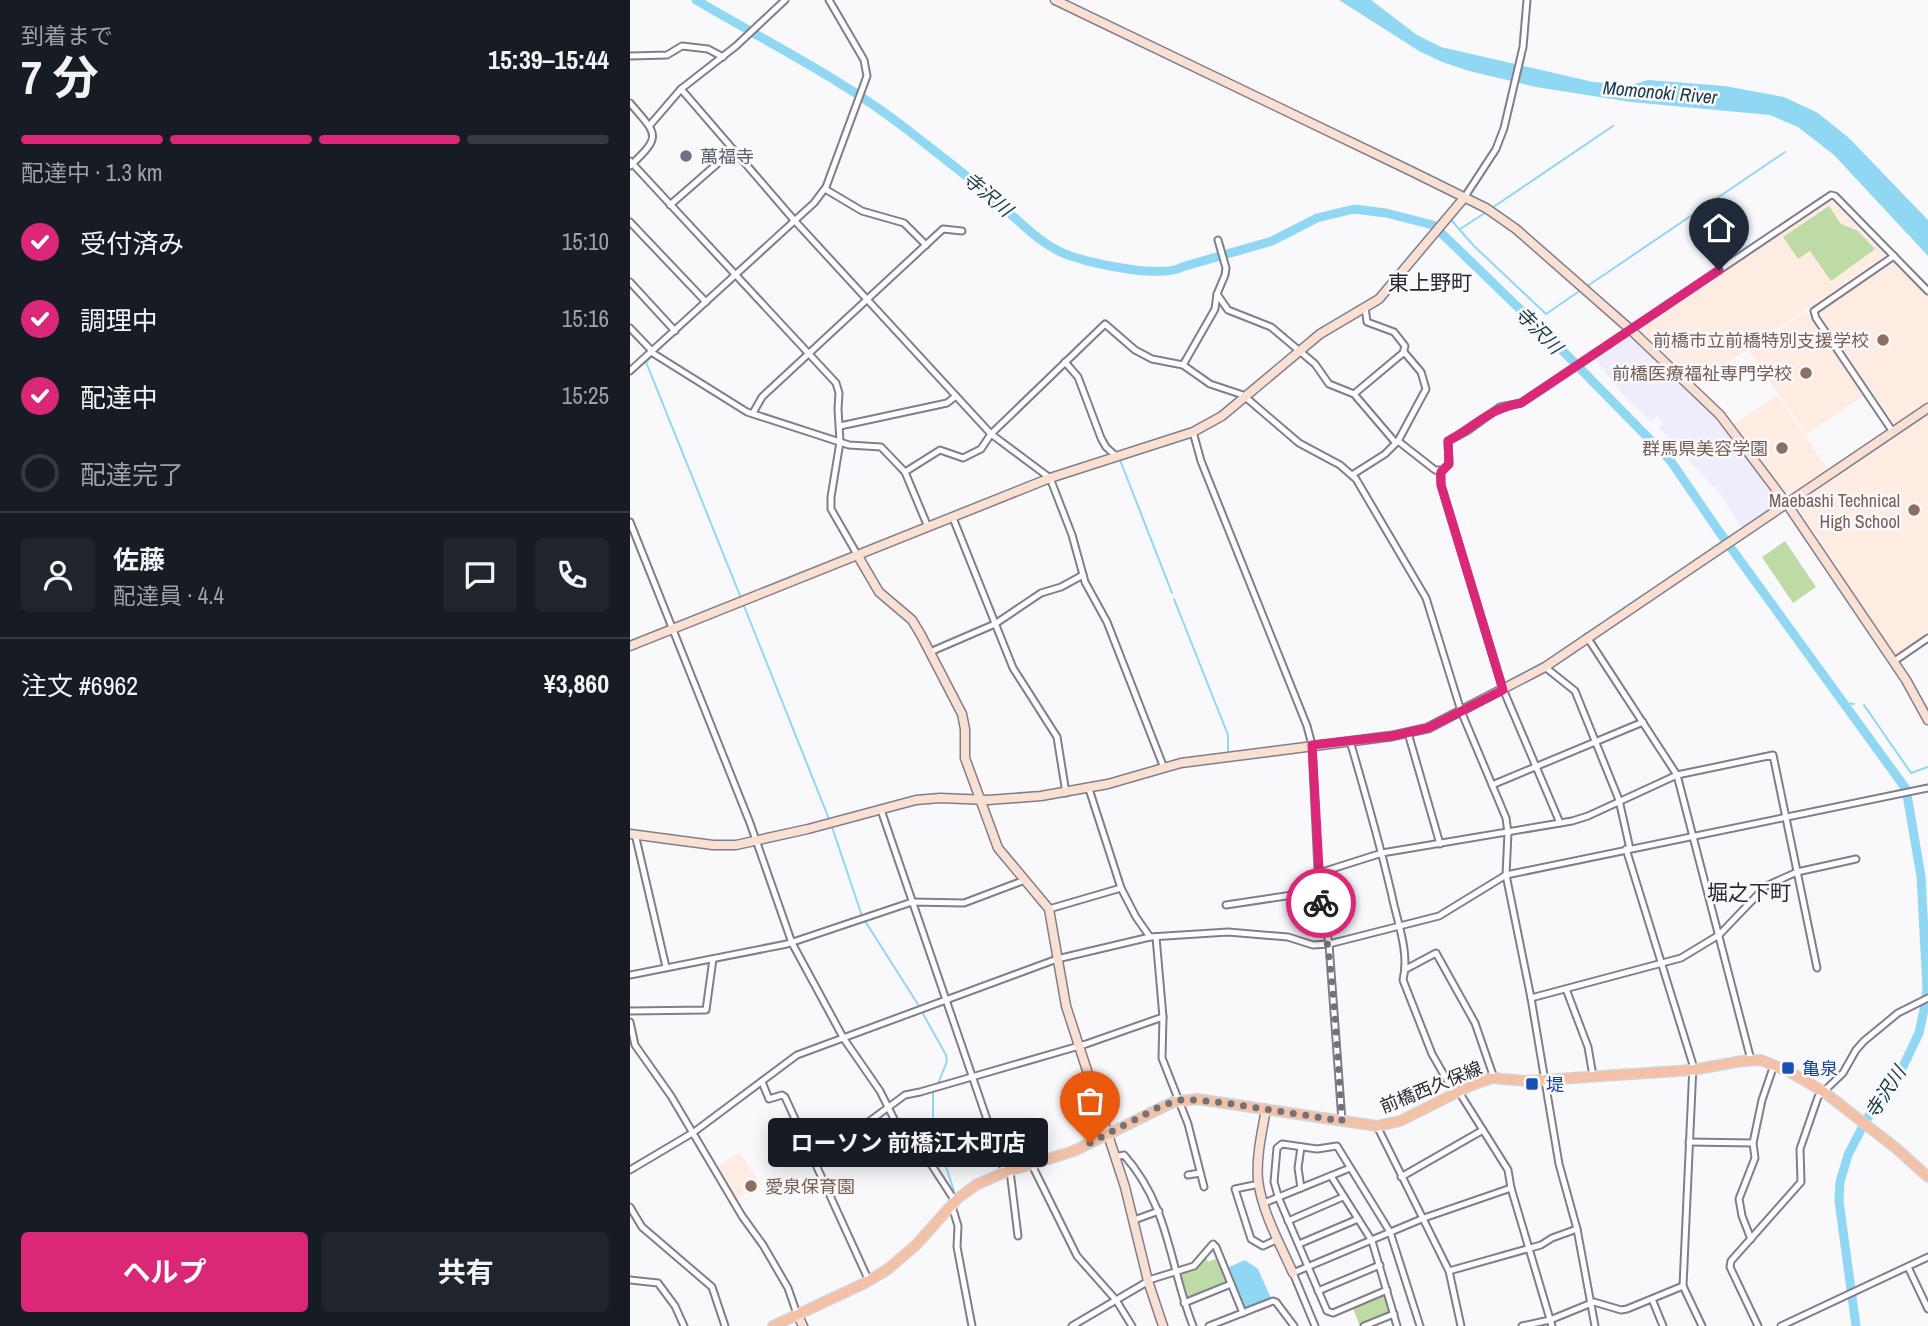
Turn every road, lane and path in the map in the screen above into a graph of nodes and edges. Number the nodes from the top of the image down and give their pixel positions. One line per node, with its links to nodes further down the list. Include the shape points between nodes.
1 (785, 0): 6 (street)
2 (828, 0): 12 (street, via 867,72)
3 (1055, 0): 13 (street)
4 (1527, 0): 13 (street, via 1523,47 1500,139)
5 (630, 57): 6 (street, via 667,55 682,46 708,49)
6 (723, 57): 7 (street)
7 (681, 89): 9 (street); 10 (street)
8 (630, 103): 9 (street)
9 (650, 125): 11 (street, via 652,144)
10 (733, 150): 14 (street); 15 (street)
11 (631, 163): 14 (street)
12 (825, 190): 15 (street); 19 (street, via 859,209 904,223)
13 (1464, 198): 27 (street, via 1385,293); 29 (street, via 1516,229)
14 (670, 205): 21 (street)
15 (794, 220): 21 (street); 25 (street)
16 (630, 222): 26 (street)
17 (962, 231): 19 (street, via 945,228)
18 (1219, 242): 24 (street, via 1226,268)
19 (926, 245): 25 (street)
20 (1894, 256): 23 (street); 29 (street, via 1831,195); 45 (street, via 1814,311)
21 (735, 275): 26 (street); 34 (street)
22 (630, 282): 30 (street)
23 (1928, 291)
24 (1217, 294): 32 (street, via 1228,310 1271,327); 36 (street, via 1215,309)
25 (867, 300): 34 (street); 39 (street)
26 (706, 302): 30 (street)
27 (1365, 307): 32 (street, via 1336,322); 33 (street, via 1367,322 1394,332 1405,346)
28 (630, 328): 31 (street)
29 (1631, 330): 51 (street, via 1521,403 1500,407 1448,441 1449,464); 54 (street, via 1720,415)
30 (675, 331): 31 (street)
31 (651, 351): 37 (street); 42 (street)
32 (1299, 352): 38 (street, via 1320,369 1329,384); 40 (street)
33 (1404, 352): 38 (street); 48 (street, via 1422,372 1426,389)
34 (808, 354): 42 (street, via 762,397); 43 (street, via 836,383)
35 (1065, 362): 36 (street, via 1105,324 1152,359); 46 (street); 49 (street, via 1078,377 1101,438)
36 (1183, 365): 40 (street, via 1210,384)
37 (630, 372)
38 (1354, 394): 48 (street)
39 (956, 396): 43 (street, via 945,404); 46 (street)
40 (1246, 397): 44 (street); 52 (street, via 1298,443)
41 (1928, 408): 45 (street)
42 (753, 413): 47 (street)
43 (840, 426): 47 (street)
44 (1192, 432): 49 (street); 75 (street)
45 (1893, 432): 54 (street)
46 (991, 434): 50 (street, via 981,449 963,458 940,450); 53 (street)
47 (840, 442): 50 (street, via 881,447); 58 (street, via 831,509)
48 (1398, 442): 51 (street); 52 (street)
49 (1117, 457): 53 (street)
50 (905, 472): 57 (street)
51 (1441, 472): 68 (street, via 1441,485)
52 (1352, 475): 69 (street, via 1426,598)
53 (1050, 478): 55 (street); 59 (street)
54 (1787, 504): 62 (street); 66 (street)
55 (953, 518): 57 (street); 60 (street)
56 (630, 522): 61 (street)
57 (928, 528): 58 (street)
58 (858, 556): 61 (street); 65 (street, via 879,592 912,620)
59 (1083, 575): 60 (street, via 1041,593); 77 (street, via 1107,622)
60 (995, 625): 65 (street); 82 (street, via 1019,679 1057,737)
61 (674, 629): 64 (street); 91 (street)
62 (1587, 637): 67 (street); 71 (street)
63 (1928, 638): 66 (street)
64 (630, 646)
65 (930, 652): 83 (street, via 961,710 965,758)
66 (1893, 662): 70 (street)
67 (1545, 667): 68 (street); 74 (street, via 1575,691)
68 (1503, 690): 69 (street); 76 (street)
69 (1461, 711): 72 (street); 79 (street)
70 (1928, 720)
71 (1643, 722): 74 (street); 78 (street)
72 (1408, 733): 73 (street); 92 (street)
73 (1350, 741): 75 (street); 94 (street)
74 (1596, 742): 76 (street); 84 (street)
75 (1312, 745): 77 (street); 97 (street)
76 (1536, 767): 79 (street); 87 (street)
77 (1164, 768): 81 (street)
78 (1677, 775): 84 (street); 86 (street, via 1773,755); 90 (street)
79 (1492, 785): 88 (street)
80 (1928, 788): 86 (street)
81 (1089, 789): 82 (street); 100 (street)
82 (1066, 793): 83 (street)
83 (981, 800): 85 (street, via 922,799); 99 (street, via 999,850)
84 (1619, 800): 87 (street, via 1588,816); 93 (street)
85 (881, 810): 91 (street); 102 (street)
86 (1786, 817): 90 (street); 96 (street)
87 (1560, 823): 88 (street)
88 (1508, 833): 92 (street); 98 (street)
89 (633, 834): 91 (street, via 713,845); 113 (street)
90 (1693, 836): 93 (street); 106 (street)
91 (757, 841): 108 (street)
92 (1440, 844): 94 (street)
93 (1628, 849): 98 (street); 112 (street)
94 (1382, 853): 97 (street); 105 (street)
95 (1856, 859): 96 (street)
96 (1797, 872): 106 (street, via 1766,886); 114 (street)
97 (1319, 873): 101 (street)
98 (1506, 874): 105 (street, via 1439,916); 119 (street)
99 (1025, 880): 102 (street, via 961,904); 104 (street)
100 (1121, 888): 104 (street); 107 (street)
101 (1319, 891): 103 (street); 109 (street)
102 (912, 902): 108 (street); 120 (street)
103 (1226, 905)
104 (1049, 909): 111 (street)
105 (1399, 928): 109 (street); 115 (street)
106 (1719, 935): 112 (street, via 1685,956); 127 (street)
107 (1153, 937): 109 (street, via 1228,932); 111 (street); 122 (street)
108 (792, 943): 110 (street); 124 (street)
109 (1329, 944): 140 (street)
110 (713, 959): 113 (street); 121 (street, via 706,1010)
111 (1058, 959): 120 (street); 126 (street)
112 (1662, 963): 117 (street); 129 (street)
113 (666, 967): 116 (street)
114 (1817, 968)
115 (1406, 969): 132 (street, via 1436,953 1475,1023); 136 (street, via 1403,980 1432,1054)
116 (630, 975)
117 (1566, 989): 119 (street); 131 (street, via 1588,1046)
118 (1928, 998): 135 (street, via 1898,1013 1860,1045 1843,1073)
119 (1531, 999): 133 (street)
120 (946, 1000): 124 (street); 130 (street)
121 (630, 1011)
122 (1163, 1017): 126 (street); 137 (street, via 1163,1064)
123 (630, 1022): 125 (street)
124 (844, 1039): 134 (street, via 797,1055); 138 (street)
125 (633, 1045): 143 (street)
126 (1079, 1047): 130 (street); 144 (street)
127 (1751, 1060): 128 (main road, 前橋西久保線); 129 (main road, 前橋西久保線)
128 (1774, 1065): 135 (main road, 前橋西久保線); 146 (street)
129 (1692, 1070): 131 (main road, 前橋西久保線); 145 (street)
130 (972, 1076): 138 (street, via 907,1094); 153 (street)
131 (1593, 1076): 133 (main road, 前橋西久保線)
132 (1494, 1079): 133 (main road, 前橋西久保線); 136 (main road, 前橋西久保線)
133 (1544, 1080): 173 (street, via 1559,1164)
134 (761, 1082): 143 (street); 148 (street, via 769,1099 785,1097)
135 (1824, 1092): 158 (main road, 前橋西久保線); 177 (street, via 1818,1097 1800,1149 1801,1182)
136 (1457, 1093): 141 (main road, 前橋西久保線, via 1400,1121); 142 (street)
137 (1180, 1100): 139 (main road, 前橋西久保線); 144 (main road, 前橋西久保線); 154 (street)
138 (888, 1107): 148 (street, via 848,1136); 165 (street, via 905,1143 929,1161)
139 (1266, 1109): 140 (main road, 前橋西久保線); 159 (street)
140 (1342, 1121): 141 (main road, 前橋西久保線)
141 (1377, 1126): 157 (street)
142 (1483, 1130): 157 (street); 162 (street, via 1508,1170)
143 (694, 1132): 152 (street); 201 (street, via 776,1266)
144 (1107, 1135): 149 (street); 150 (main road, 前橋西久保線)
145 (1689, 1142): 146 (street); 192 (street)
146 (1753, 1143): 177 (street, via 1755,1158 1739,1199)
147 (1301, 1147): 151 (street, via 1337,1146); 161 (street); 164 (street, via 1282,1144 1277,1148 1274,1182)
148 (810, 1153): 189 (street)
149 (1115, 1157): 168 (street, via 1124,1155 1135,1168); 171 (street)
150 (1032, 1165): 153 (main road, 前橋西久保線); 196 (street, via 1077,1256)
151 (1350, 1168): 156 (street); 174 (street)
152 (630, 1170)
153 (1007, 1171): 165 (main road, 前橋西久保線, via 976,1185); 175 (street)
154 (1199, 1173): 155 (street); 160 (street)
155 (1188, 1175)
156 (1331, 1176): 161 (street); 163 (street)
157 (1401, 1177): 169 (street)
158 (1928, 1177)
159 (1259, 1184): 166 (street); 176 (street, via 1235,1189 1251,1239 1263,1246)
160 (1204, 1187)
161 (1301, 1188): 164 (street)
162 (1511, 1188): 169 (street); 180 (street)
163 (1343, 1197): 170 (street); 172 (street)
164 (1279, 1199): 166 (street); 172 (street)
165 (953, 1203): 189 (main road, 前橋西久保線, via 909,1252); 209 (street)
166 (1264, 1203): 176 (street)
167 (630, 1207): 206 (street, via 642,1227 712,1287)
168 (1159, 1212): 171 (street); 185 (street)
169 (1424, 1218): 174 (street); 186 (street)
170 (1358, 1219): 178 (street); 179 (street)
171 (1134, 1220): 190 (street)
172 (1288, 1221): 179 (street)
173 (1577, 1229): 180 (street); 198 (street)
174 (1391, 1232): 178 (street); 220 (street)
175 (1018, 1236)
176 (1278, 1239): 187 (street)
177 (1751, 1239): 226 (street, via 1730,1267)
178 (1372, 1241): 182 (street); 184 (street)
179 (1299, 1244): 184 (street)
180 (1529, 1247): 186 (street); 204 (street)
181 (1928, 1257): 183 (street)
182 (1380, 1265): 193 (street); 194 (street)
183 (1908, 1267): 199 (street); 227 (street)
184 (1308, 1268): 187 (street); 194 (street)
185 (1175, 1271): 190 (street); 191 (street, via 1194,1266 1213,1244); 197 (street)
186 (1450, 1271): 221 (street)
187 (1293, 1273): 217 (street)
188 (630, 1280): 205 (street, via 657,1283)
189 (869, 1281): 201 (main road, 前橋西久保線)
190 (1148, 1281): 196 (street); 213 (street)
191 (1231, 1284): 197 (street); 200 (street)
192 (1683, 1286): 195 (street); 225 (street)
193 (1387, 1290): 194 (street, via 1330,1313); 202 (street)
194 (1318, 1291)
195 (1652, 1299): 198 (street, via 1620,1310); 224 (street)
196 (1116, 1300): 203 (street); 210 (street)
197 (1184, 1303): 214 (street)
198 (1592, 1303): 204 (street); 223 (street)
199 (1928, 1309)
200 (1242, 1313): 215 (street); 216 (street, via 1276,1302)
201 (797, 1314): 207 (main road, 前橋西久保線); 208 (street)
202 (1394, 1314): 218 (street); 219 (street)
203 (1127, 1317): 211 (street); 212 (street)
204 (1551, 1323): 222 (street)
205 (684, 1326)
206 (725, 1326)
207 (773, 1326)
208 (803, 1326)
209 (972, 1326)
210 (1073, 1326)
211 (1124, 1326)
212 (1132, 1326)
213 (1163, 1326)
214 (1193, 1326)
215 (1209, 1326)
216 (1293, 1326)
217 (1315, 1326)
218 (1364, 1326)
219 (1397, 1326)
220 (1420, 1326)
221 (1461, 1326)
222 (1522, 1326)
223 (1595, 1326)
224 (1663, 1326)
225 (1702, 1326)
226 (1758, 1326)
227 (1781, 1326)

